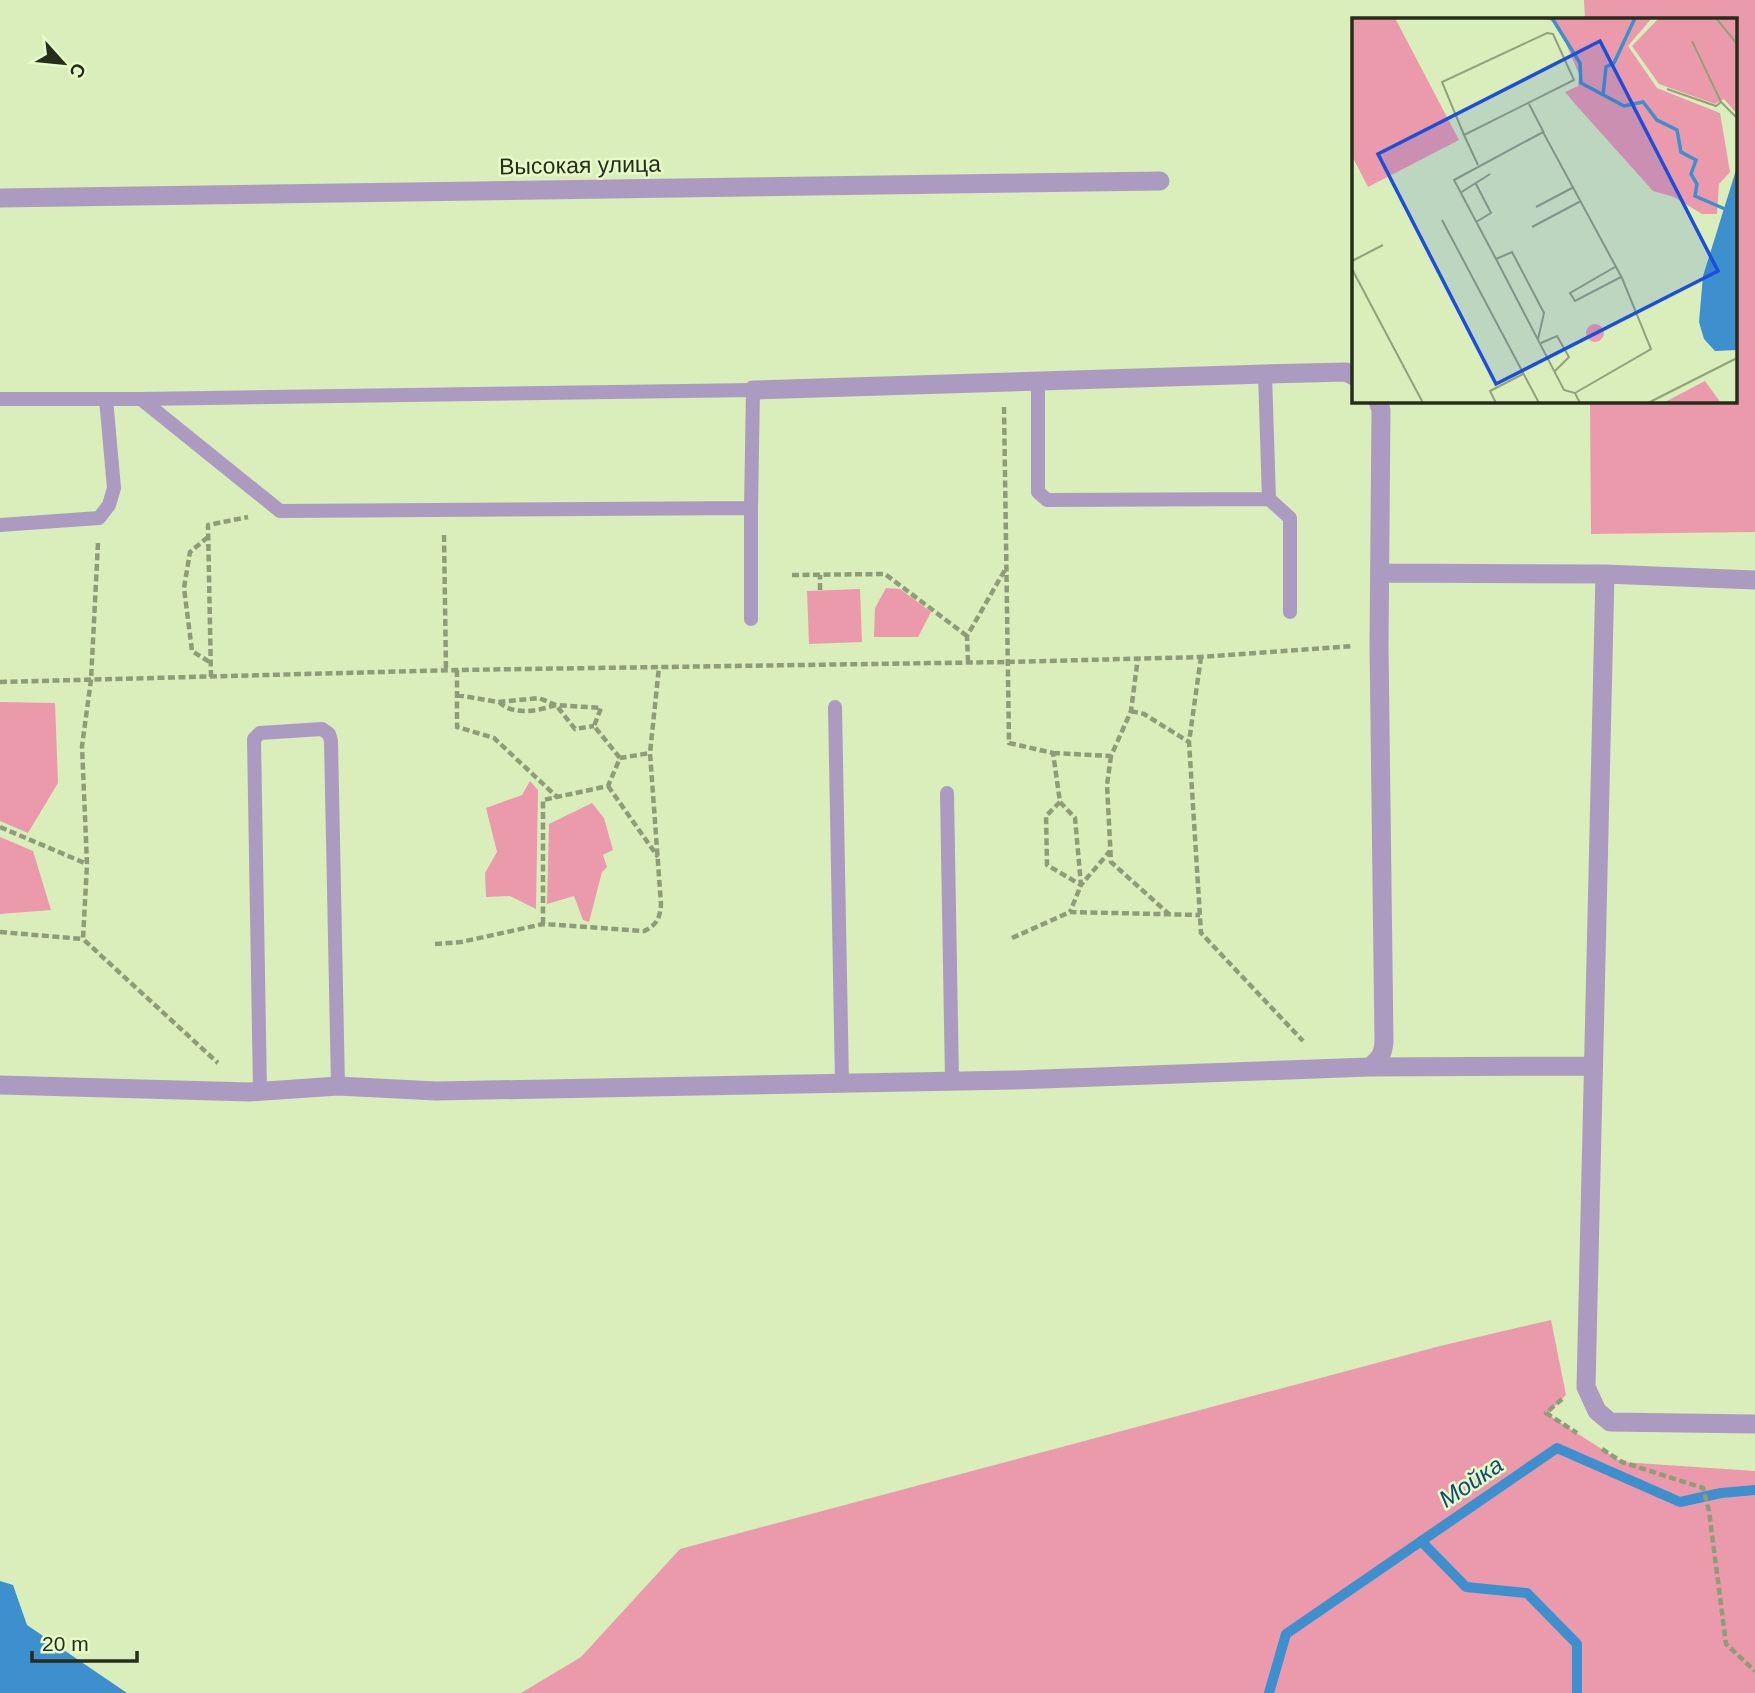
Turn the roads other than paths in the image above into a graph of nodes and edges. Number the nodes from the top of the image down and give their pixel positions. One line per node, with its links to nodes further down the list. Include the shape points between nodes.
1 (1160, 181): 2 (street, Высокая улица)
2 (0, 198)
3 (1265, 374): 4 (street); 5 (street); 11 (lane)
4 (1352, 375)
5 (1038, 382): 6 (street); 11 (lane, via 1038,492 1047,500)
6 (753, 390): 9 (lane); 12 (lane)
7 (0, 399): 8 (lane)
8 (106, 399): 9 (lane); 13 (lane, via 114,488 99,518)
9 (141, 399): 12 (lane, via 280,511)
10 (1378, 402): 14 (street)
11 (1269, 499): 17 (lane, via 1290,518)
12 (751, 508): 18 (lane)
13 (0, 525)
14 (1380, 573): 15 (street); 22 (street, via 1384,1042 1378,1061)
15 (1605, 574): 16 (street); 21 (street)
16 (1755, 580)
17 (1290, 612)
18 (751, 619)
19 (835, 707): 24 (lane)
20 (947, 793): 23 (lane)
21 (1593, 1066): 22 (street); 28 (street, via 1586,1387 1597,1411 1610,1422)
22 (1369, 1067): 23 (street)
23 (952, 1081): 24 (street)
24 (842, 1083): 26 (street, via 436,1091)
25 (0, 1085): 27 (street)
26 (338, 1086): 27 (street); 27 (lane, via 331,741 322,729 260,733 254,739)
27 (255, 1091)
28 (1755, 1424)

